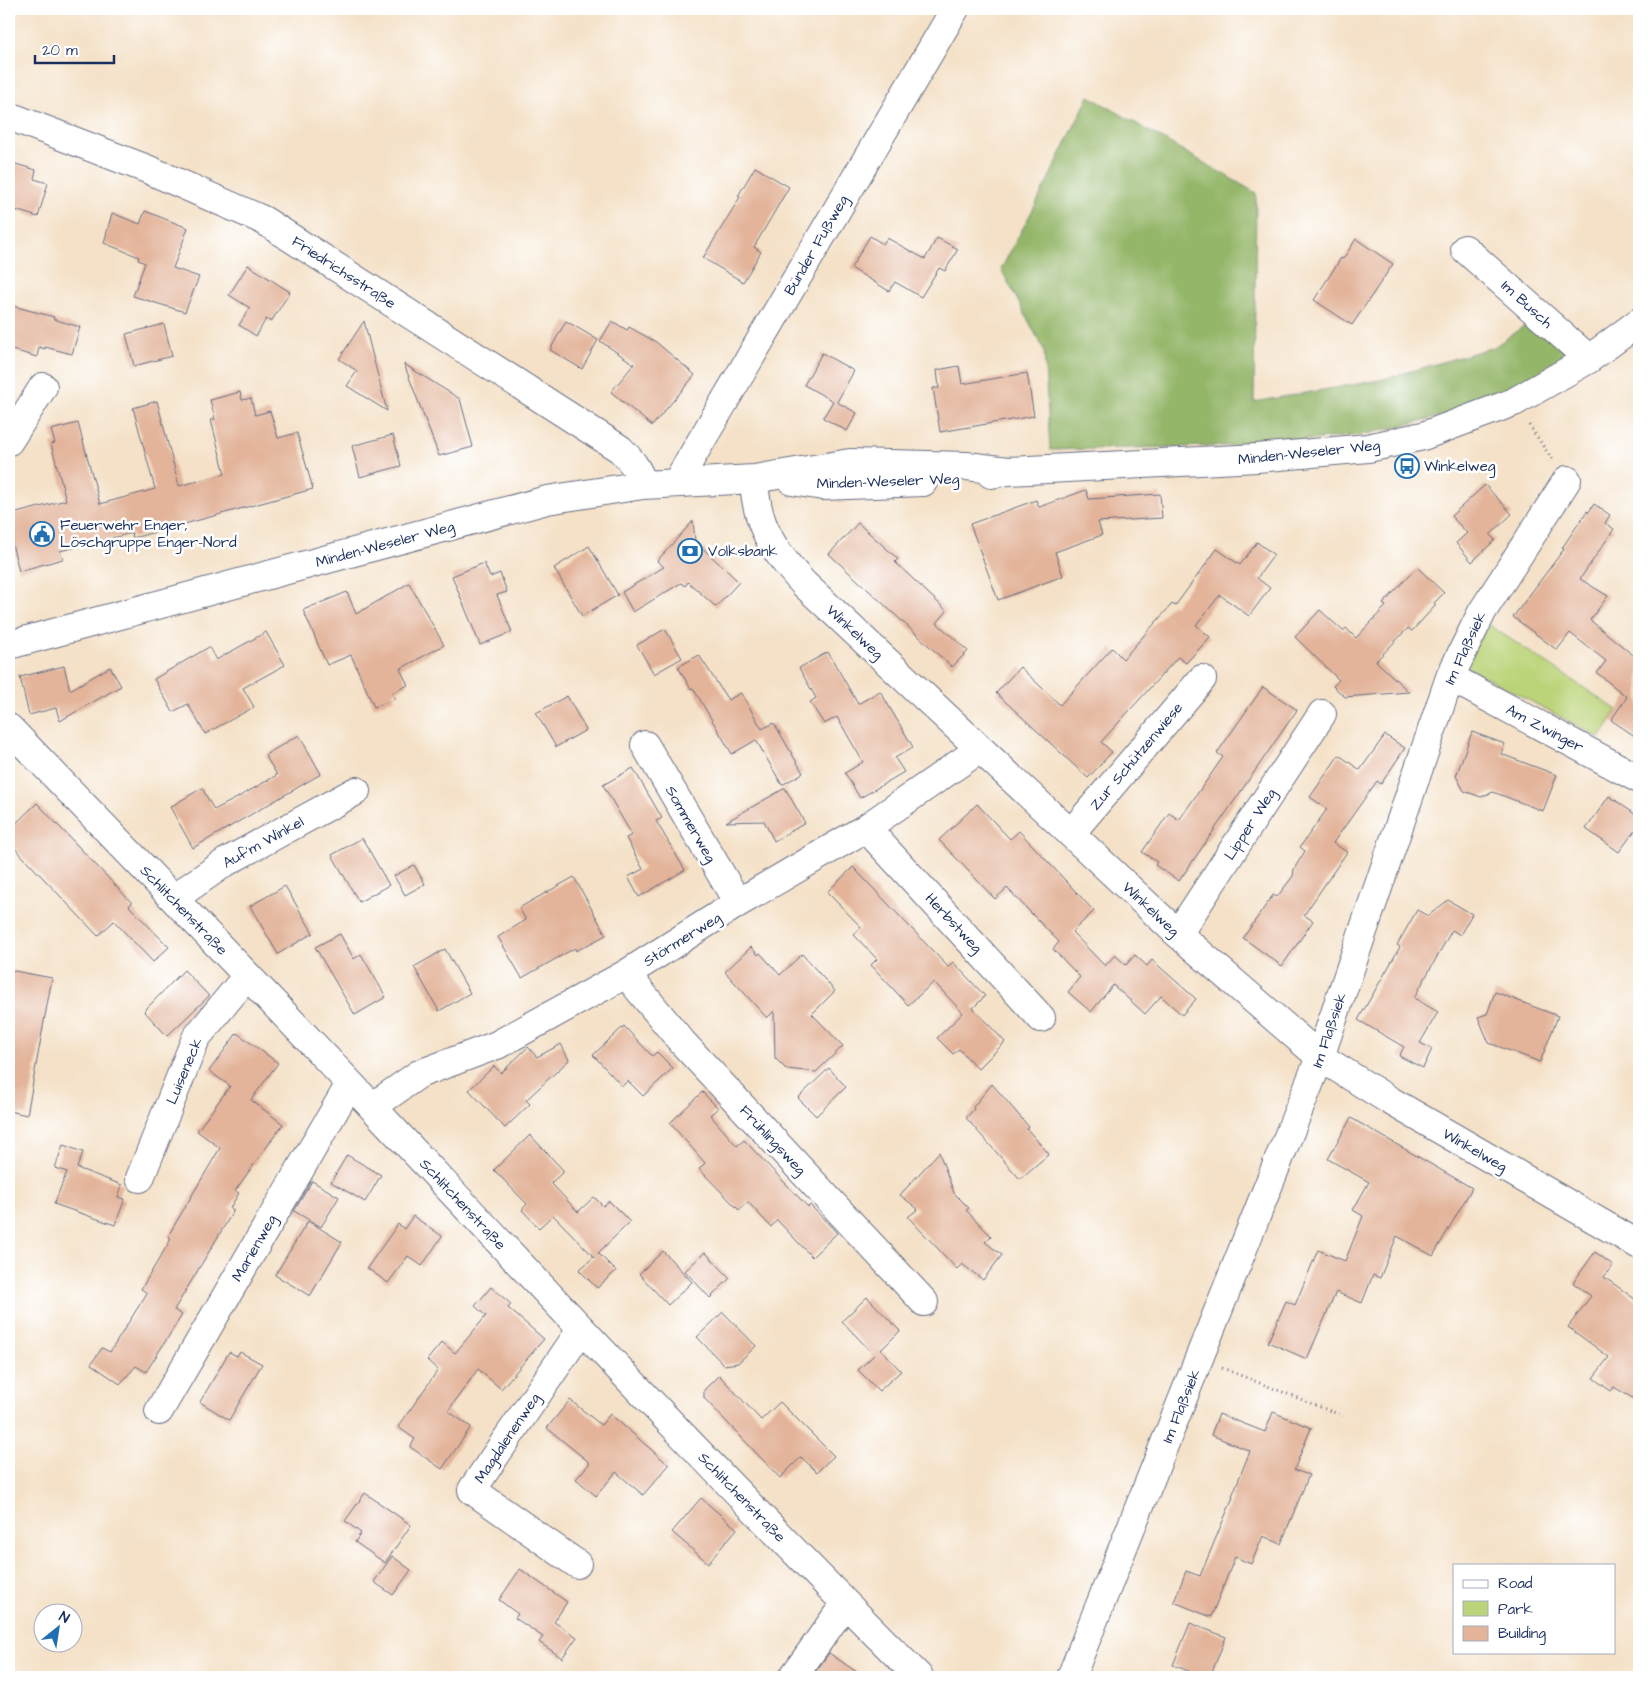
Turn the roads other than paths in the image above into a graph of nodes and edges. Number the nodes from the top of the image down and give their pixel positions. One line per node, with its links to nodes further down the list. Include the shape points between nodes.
1 (955, 9): 10 (street, Bünder Fußweg)
2 (9, 116): 11 (street, Friedrichsstraße, via 147,169 263,220 620,449 635,465)
3 (1465, 249): 5 (street, Im Busch)
4 (1639, 322): 5 (street, Minden-Weseler Weg)
5 (1589, 359): 8 (street, Minden-Weseler Weg, via 1514,402 1423,436 1368,448 1257,458 1008,471 967,466 850,463)
6 (43, 387): 7 (street)
7 (9, 441)
8 (761, 478): 10 (street, Minden-Weseler Weg); 18 (street, Winkelweg, via 760,519 783,560 804,584)
9 (1567, 480): 13 (street, Im Flaßsiek, via 1482,612)
10 (677, 482): 11 (street, Minden-Weseler Weg)
11 (643, 485): 12 (street, Minden-Weseler Weg, via 547,500)
12 (9, 645)
13 (1450, 677): 19 (street, Am Zwinger); 29 (street, Im Flaßsiek)
14 (1202, 679): 22 (street, Zur Schützenwiese)
15 (1322, 714): 25 (street, Lipper Weg)
16 (9, 728): 23 (street, Schlitchenstraße)
17 (645, 745): 24 (street, Sommerweg)
18 (980, 749): 21 (street, Störmerweg); 22 (street, Winkelweg)
19 (1639, 779)
20 (356, 791): 23 (street, Auf'm Winkel, via 226,862)
21 (866, 828): 24 (street, Störmerweg); 28 (street, Herbstweg)
22 (1071, 833): 25 (street, Winkelweg)
23 (174, 898): 27 (street, Schlitchenstraße)
24 (738, 903): 26 (street, Störmerweg)
25 (1178, 934): 29 (street, Winkelweg)
26 (626, 974): 31 (street, Störmerweg, via 497,1045 419,1074); 34 (street, Frühlingsweg, via 682,1042)
27 (247, 976): 30 (street, Schlitchenstraße); 32 (street, Luiseneck, via 196,1038)
28 (1041, 1018)
29 (1320, 1057): 33 (street, Winkelweg); 41 (street, Im Flaßsiek)
30 (350, 1084): 31 (street, Schlitchenstraße); 36 (street, Marienweg)
31 (372, 1107): 35 (street, Schlitchenstraße)
32 (140, 1178)
33 (1639, 1245)
34 (924, 1302)
35 (581, 1330): 37 (street, Magdalenenweg, via 472,1490); 38 (street, Schlitchenstraße)
36 (158, 1412)
37 (577, 1564)
38 (845, 1604): 39 (street); 40 (street, Schlitchenstraße)
39 (793, 1677)
40 (919, 1677)
41 (1072, 1677)

